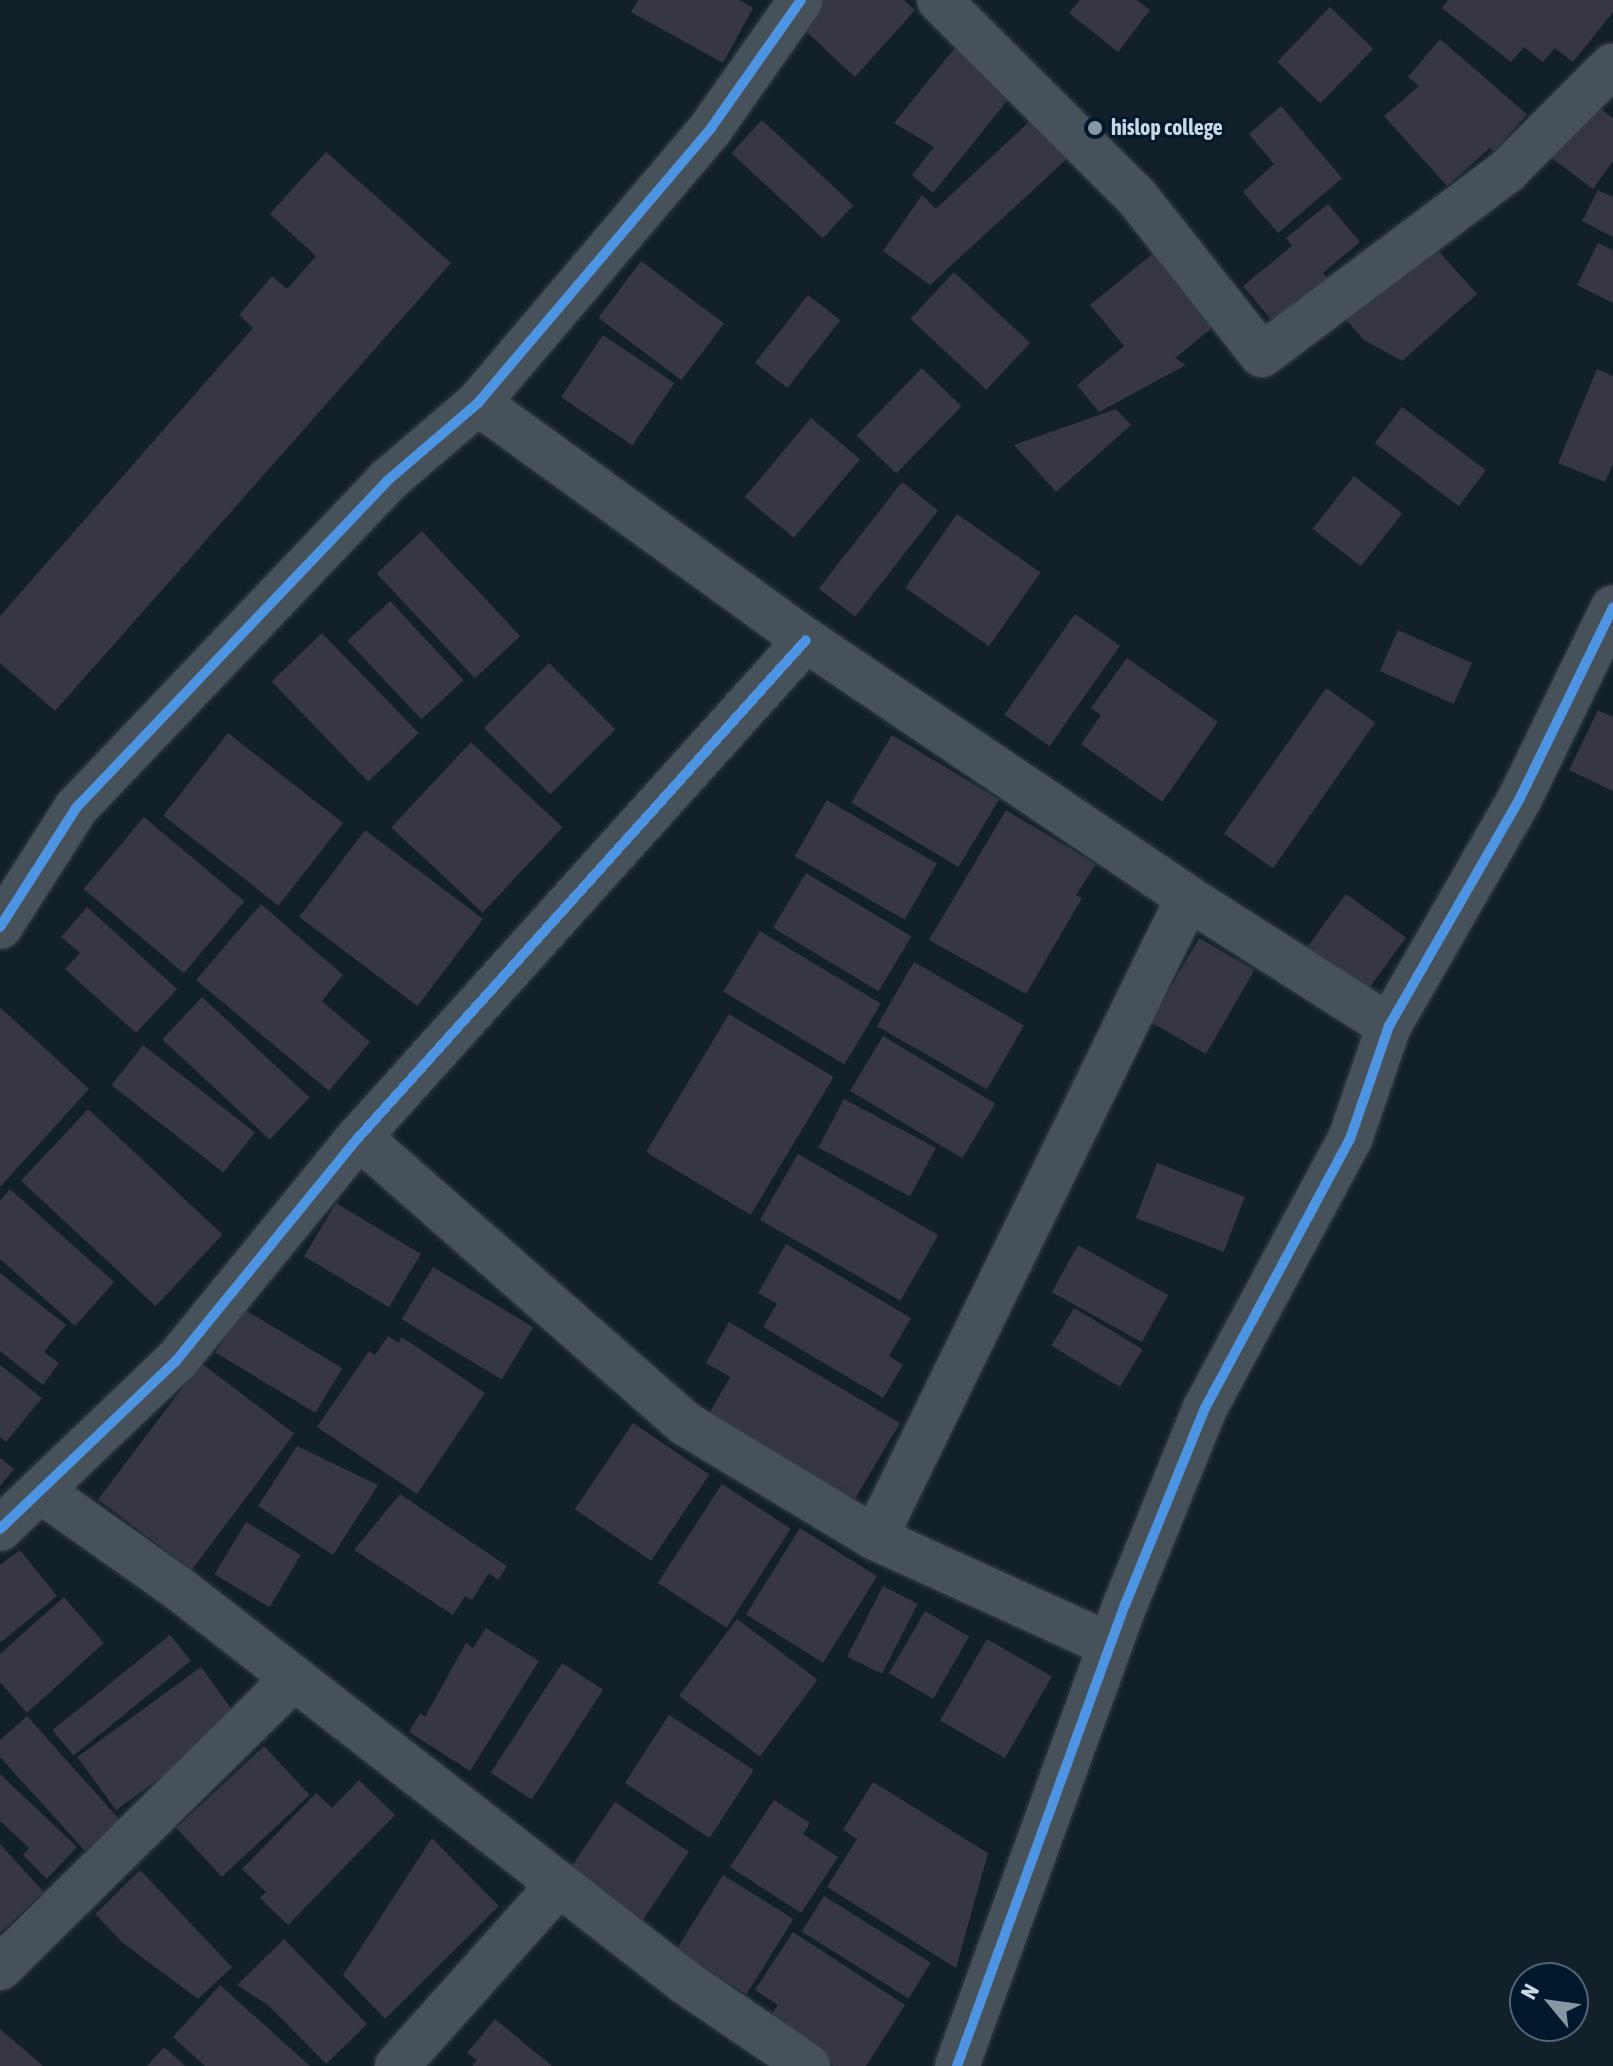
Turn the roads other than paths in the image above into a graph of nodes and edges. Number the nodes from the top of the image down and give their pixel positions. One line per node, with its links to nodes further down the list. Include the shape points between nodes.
1 (801, 0): 4 (street, via 711,128)
2 (939, 0): 3 (street, via 1135,195 1262,355 1508,170)
3 (1613, 65)
4 (478, 403): 6 (street); 8 (street, via 387,481 76,808)
5 (1613, 607): 9 (street, via 1520,798)
6 (806, 640): 7 (street); 10 (street)
7 (1188, 898): 9 (street); 13 (street)
8 (0, 927)
9 (1389, 1026): 14 (street, via 1350,1139 1204,1410)
10 (359, 1137): 11 (street, via 176,1361); 13 (street, via 686,1424)
11 (42, 1492): 12 (street); 15 (street)
12 (0, 1529)
13 (875, 1538): 14 (street)
14 (1110, 1645): 20 (street)
15 (294, 1678): 16 (street); 17 (street)
16 (559, 1884): 18 (street); 19 (street, via 685,1982)
17 (0, 1968)
18 (397, 2066)
19 (808, 2066)
20 (957, 2066)

